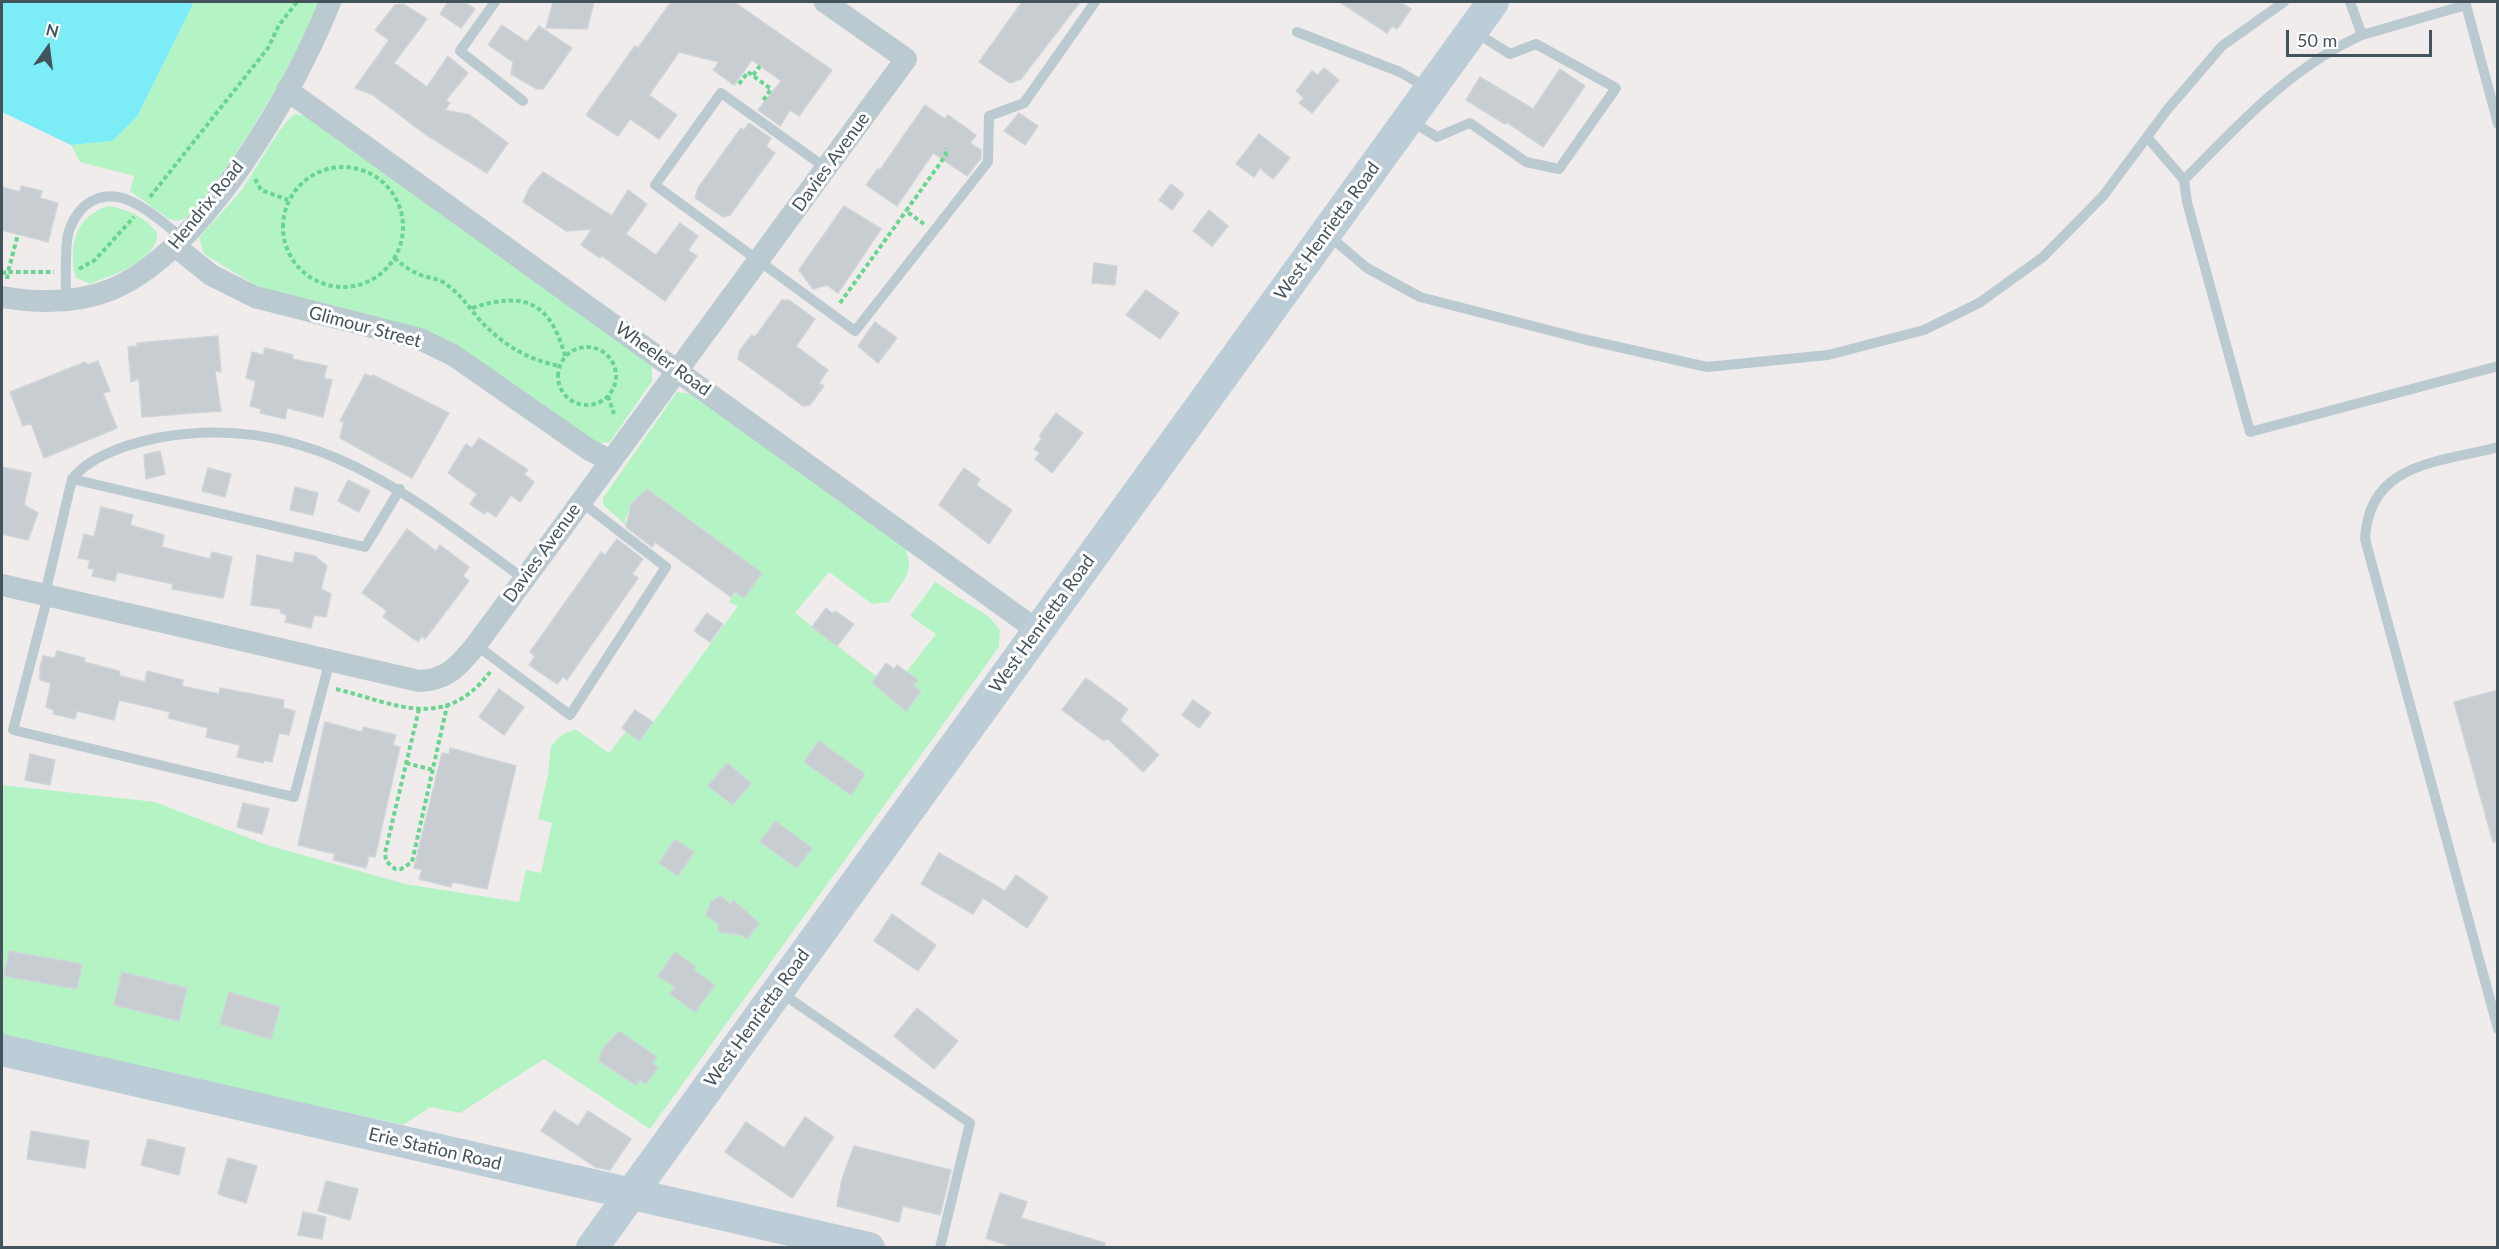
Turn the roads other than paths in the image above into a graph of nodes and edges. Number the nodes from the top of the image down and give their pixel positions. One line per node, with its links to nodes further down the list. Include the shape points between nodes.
1 (330, 2): 11 (street, Hendrix Road)
2 (495, 2): 13 (lane, via 460,51)
3 (825, 2): 17 (street, Davies Avenue, via 906,59)
4 (1095, 2): 21 (lane, via 1024,103 989,116 988,162 855,331)
5 (1493, 2): 8 (main road, West Henrietta Road)
6 (2284, 2): 16 (lane, via 2222,45)
7 (2350, 2): 10 (lane)
8 (1473, 30): 12 (main road, West Henrietta Road); 14 (lane, via 1510,54 1536,44 1616,88 1559,169 1526,162 1470,123 1437,136)
9 (1297, 33): 12 (lane, via 1400,72)
10 (2362, 34): 15 (lane, via 2466,5); 18 (lane, via 2314,61 2269,96)
11 (287, 90): 20 (street, Hendrix Road, via 227,183); 25 (street, Wheeler Road)
12 (1429, 90): 14 (main road, West Henrietta Road)
13 (523, 101)
14 (1408, 120): 19 (main road, West Henrietta Road)
15 (2498, 124)
16 (2147, 137): 18 (lane); 19 (lane, via 2103,196 2043,257 1979,303 1924,330 1828,355 1707,367 1583,339 1420,297 1367,268)
17 (826, 168): 21 (street, Davies Avenue); 21 (lane, via 721,93 655,185)
18 (2184, 180): 24 (lane, via 2250,432)
19 (1326, 233): 34 (main road, West Henrietta Road)
20 (178, 242): 23 (street, Hendrix Road, via 133,278 108,291); 23 (lane, via 142,206 111,196 94,199 81,209 67,239); 27 (street, Glimour Street, via 211,275 255,297 420,339 453,355)
21 (759, 259): 25 (street, Davies Avenue)
22 (2, 297): 23 (street, Hendrix Road)
23 (66, 301)
24 (2498, 366)
25 (678, 370): 27 (street, Davies Avenue); 34 (street, Wheeler Road)
26 (2498, 447): 38 (lane, via 2409,471 2389,481 2372,503 2365,539)
27 (609, 460): 30 (street, Davies Avenue)
28 (72, 479): 29 (lane, via 80,469 124,445 172,436 229,433 311,448 353,464); 29 (lane, via 365,547); 33 (lane)
29 (400, 489): 31 (lane)
30 (580, 501): 31 (street, Davies Avenue); 35 (lane, via 666,567 570,715)
31 (524, 579): 35 (street, Davies Avenue)
32 (2, 585): 33 (street, Davies Avenue)
33 (45, 594): 36 (street, Davies Avenue); 36 (lane, via 13,730 294,797)
34 (1038, 630): 37 (main road, West Henrietta Road)
35 (476, 645): 36 (street, Davies Avenue, via 451,674 434,681)
36 (330, 660)
37 (777, 990): 40 (main road, West Henrietta Road); 43 (lane, via 970,1123)
38 (2498, 1029)
39 (2, 1050): 40 (main road, Erie Station Road)
40 (630, 1193): 41 (main road, West Henrietta Road); 42 (main road, Erie Station Road)
41 (591, 1248)
42 (869, 1248)
43 (940, 1248)

